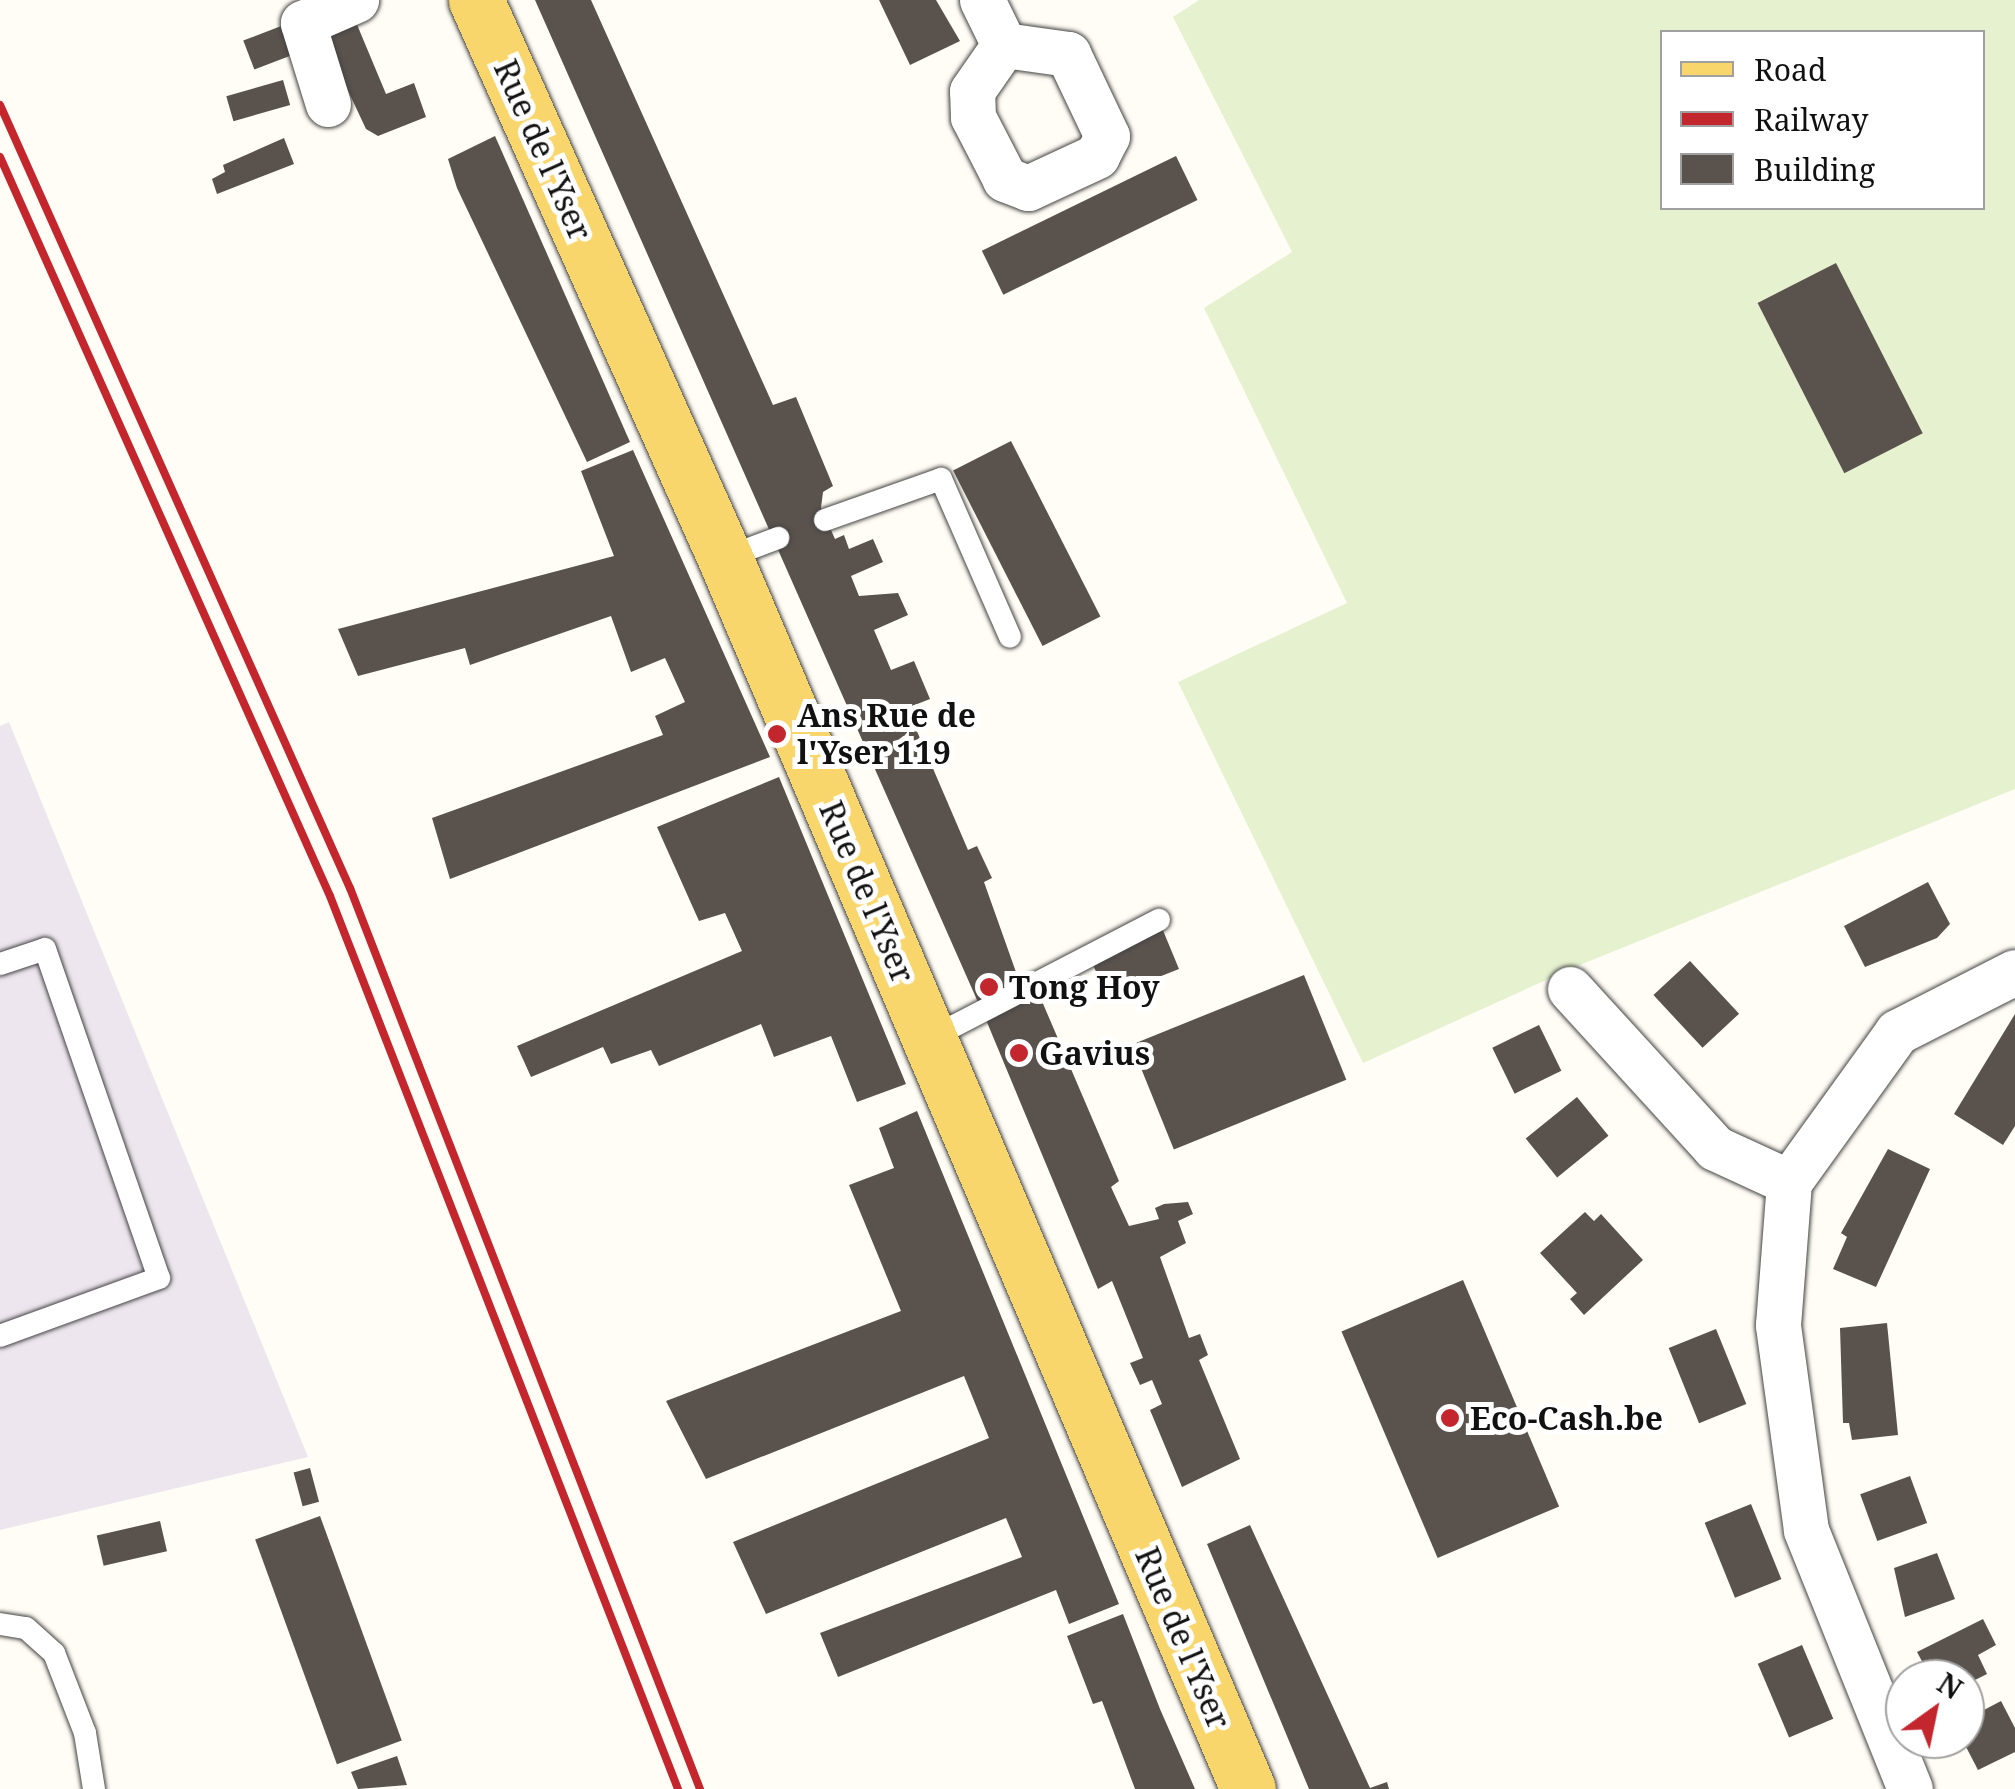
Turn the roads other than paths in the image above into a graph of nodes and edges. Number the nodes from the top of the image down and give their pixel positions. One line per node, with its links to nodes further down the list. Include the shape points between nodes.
1 (356, 0): 5 (street, via 303,23)
2 (476, 0): 8 (main road, Rue de l'Yser)
3 (982, 0): 4 (street)
4 (1004, 46)
5 (328, 104)
6 (826, 520): 9 (lane, via 941,478)
7 (778, 538): 8 (lane)
8 (725, 558): 14 (main road, Rue de l'Yser)
9 (1010, 637)
10 (1160, 920): 14 (lane)
11 (0, 964): 16 (lane, via 45,948 159,1278)
12 (2015, 972): 15 (street, via 1897,1032)
13 (1570, 989): 15 (street, via 1715,1148)
14 (929, 1039): 19 (main road, Rue de l'Yser)
15 (1789, 1182): 20 (street, via 1778,1326 1806,1530)
16 (0, 1336)
17 (0, 1624): 18 (lane, via 26,1628 54,1653 85,1733)
18 (94, 1789)
19 (1248, 1789)
20 (1910, 1789)

